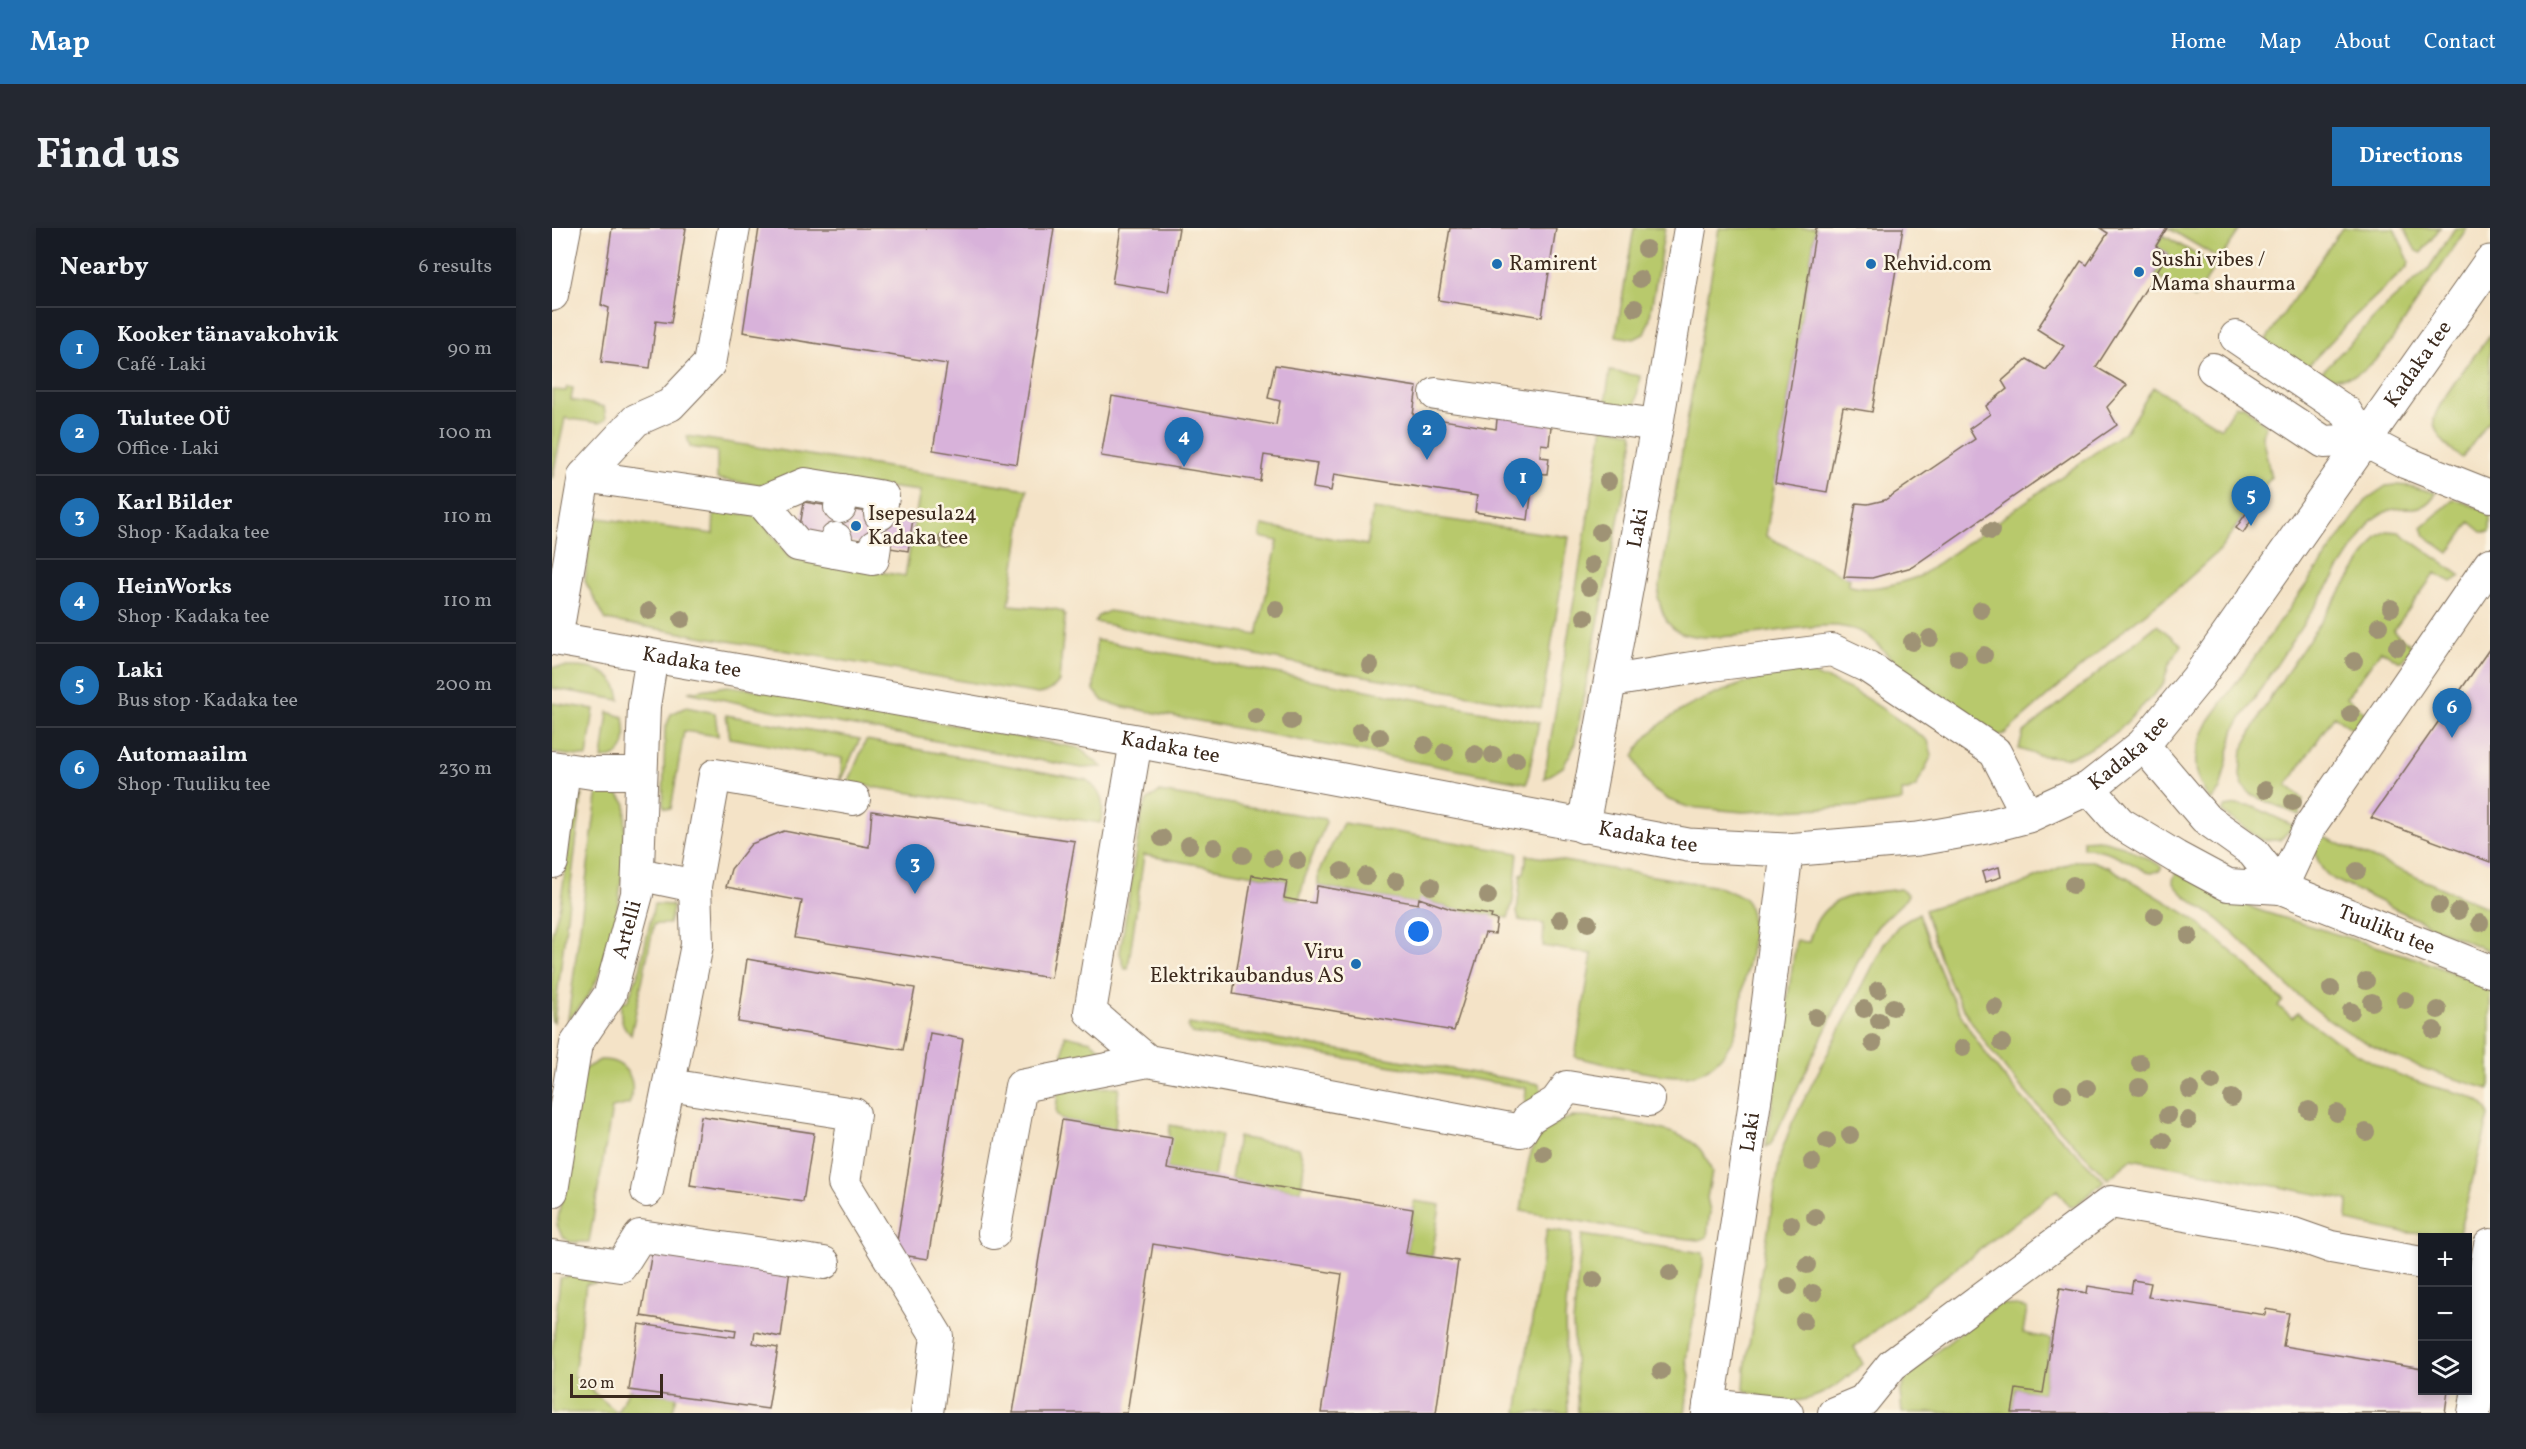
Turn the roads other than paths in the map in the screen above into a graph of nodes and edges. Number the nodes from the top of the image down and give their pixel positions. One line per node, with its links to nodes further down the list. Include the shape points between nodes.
1 (566, 228): 5 (street)
2 (734, 228): 11 (street, via 709,364 670,405 636,420)
3 (1690, 228): 9 (street, Laki)
4 (2490, 262): 10 (main road, Kadaka tee)
5 (552, 295)
6 (2236, 337): 10 (street, via 2346,412)
7 (2213, 369): 10 (street, via 2324,442)
8 (1436, 394): 9 (street)
9 (1657, 425): 20 (street, Laki)
10 (2363, 440): 12 (street, via 2407,463); 22 (main road, Kadaka tee, via 2197,679)
11 (584, 476): 13 (street); 17 (street)
12 (2490, 496)
13 (762, 502): 14 (street, via 805,484 841,499 883,497); 15 (street, via 798,545 836,546 873,559)
14 (880, 514)
15 (875, 546)
16 (2490, 564): 33 (street, via 2310,826)
17 (558, 575): 18 (street)
18 (554, 638): 19 (main road, Kadaka tee)
19 (652, 656): 21 (main road, Kadaka tee); 24 (street, Artelli, via 644,706)
20 (1611, 681): 27 (street, via 1832,650 1868,667 1995,752); 28 (street, Laki)
21 (1136, 741): 28 (main road, Kadaka tee); 35 (street, via 1090,1012)
22 (2143, 745): 25 (main road, Kadaka tee); 33 (street, via 2205,819 2253,852)
23 (558, 768): 24 (street); 30 (street)
24 (641, 773): 31 (street, Artelli)
25 (2089, 788): 27 (main road, Kadaka tee); 33 (street, Tuuliku tee, via 2120,823 2228,885)
26 (854, 799): 32 (street, via 715,775)
27 (2028, 816): 29 (main road, Kadaka tee, via 1918,839)
28 (1583, 827): 29 (main road, Kadaka tee, via 1688,845)
29 (1787, 850): 46 (street, Laki, via 1758,1081)
30 (552, 862)
31 (638, 874): 32 (street); 38 (street, Artelli, via 637,894 610,994 576,1044)
32 (695, 886): 36 (street, via 697,945)
33 (2281, 888): 34 (street, Tuuliku tee)
34 (2490, 971)
35 (1148, 1061): 37 (street, via 1521,1131 1529,1118 1556,1101 1567,1087); 40 (street, via 1021,1086)
36 (669, 1086): 39 (street); 47 (street, via 854,1114 844,1183 937,1336)
37 (1649, 1100)
38 (552, 1191)
39 (647, 1191)
40 (994, 1233)
41 (552, 1256): 43 (street, via 621,1266 640,1236)
42 (2418, 1262): 45 (street, via 2331,1247 2294,1234 2111,1202 1892,1365)
43 (824, 1263)
44 (2480, 1264): 50 (street, via 2480,1387)
45 (1868, 1407): 49 (street)
46 (1708, 1409): 48 (street)
47 (927, 1413)
48 (1787, 1413)
49 (1834, 1413)
50 (2474, 1413)

